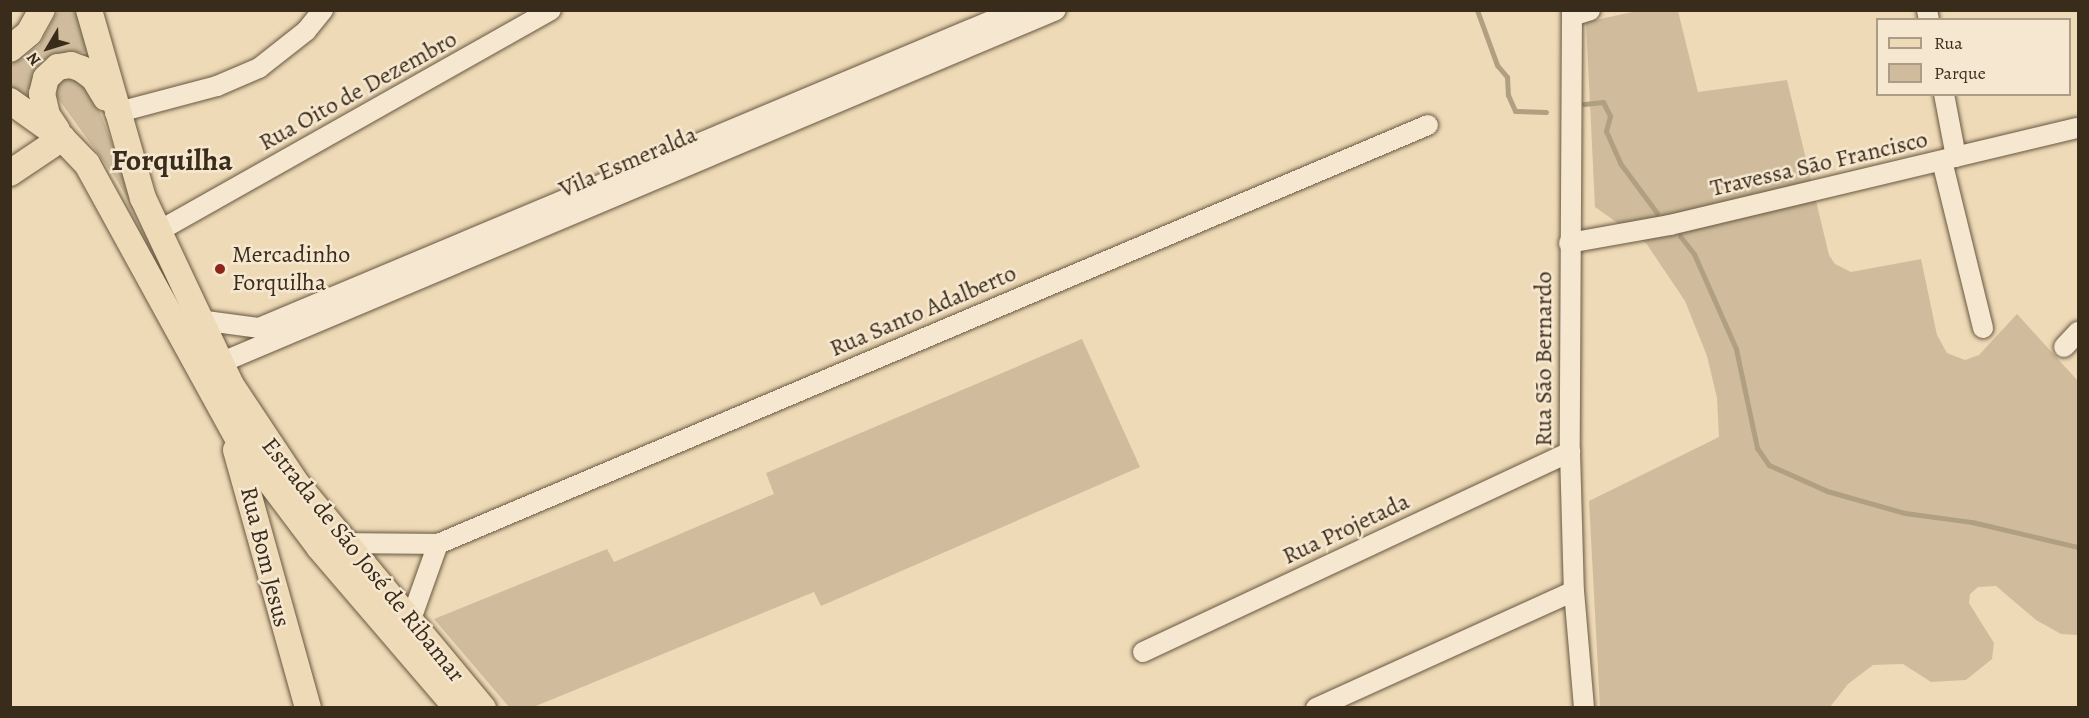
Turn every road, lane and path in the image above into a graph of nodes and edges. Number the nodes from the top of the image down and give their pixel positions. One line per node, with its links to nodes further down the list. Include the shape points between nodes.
1 (42, 10): 8 (main road, via 29,33)
2 (89, 10): 12 (main road, Estrada de São José de Ribamar)
3 (323, 10): 12 (street, via 306,31 259,68)
4 (551, 10): 18 (street, Rua Oito de Dezembro)
5 (1017, 10): 11 (street, Vila Esmeralda)
6 (1056, 10): 11 (street, Vila Esmeralda)
7 (1578, 12): 19 (street, Rua São Bernardo)
8 (10, 49)
9 (1944, 96): 16 (street)
10 (10, 101): 15 (main road)
11 (771, 121): 20 (street, Vila Esmeralda)
12 (118, 123): 15 (main road, Estrada de São José de Ribamar, via 94,78 76,66 58,67 44,82 44,109); 18 (main road, Estrada de São José de Ribamar)
13 (1428, 125): 29 (street, Rua Santo Adalberto)
14 (2079, 128): 16 (street, Travessa São Francisco)
15 (71, 147): 17 (main road); 26 (main road, Estrada de São José de Ribamar, via 101,186)
16 (1949, 159): 19 (street, Travessa São Francisco, via 1670,225); 22 (street)
17 (10, 173)
18 (157, 232): 21 (main road, Estrada de São José de Ribamar)
19 (1569, 243): 27 (street, Rua São Bernardo)
20 (412, 272): 21 (street, Vila Esmeralda, via 259,328); 25 (street, Vila Esmeralda)
21 (199, 320): 25 (main road, Estrada de São José de Ribamar)
22 (1983, 328)
23 (2079, 332): 24 (street)
24 (2064, 347)
25 (220, 363): 28 (main road, Estrada de São José de Ribamar, via 251,421)
26 (219, 408): 33 (main road, Rua Bom Jesus, via 250,495 289,650); 34 (main road, Estrada de São José de Ribamar, via 285,504)
27 (1570, 452): 30 (street, Rua São Bernardo); 32 (street, Rua Projetada)
28 (342, 543): 29 (street, Rua Santo Adalberto); 31 (main road, Estrada de São José de Ribamar)
29 (438, 544): 31 (street)
30 (1574, 591): 36 (street); 37 (street, Rua São Bernardo)
31 (410, 622): 35 (main road, Estrada de São José de Ribamar)
32 (1143, 652)
33 (308, 708)
34 (457, 708)
35 (483, 708)
36 (1316, 708)
37 (1584, 708)

